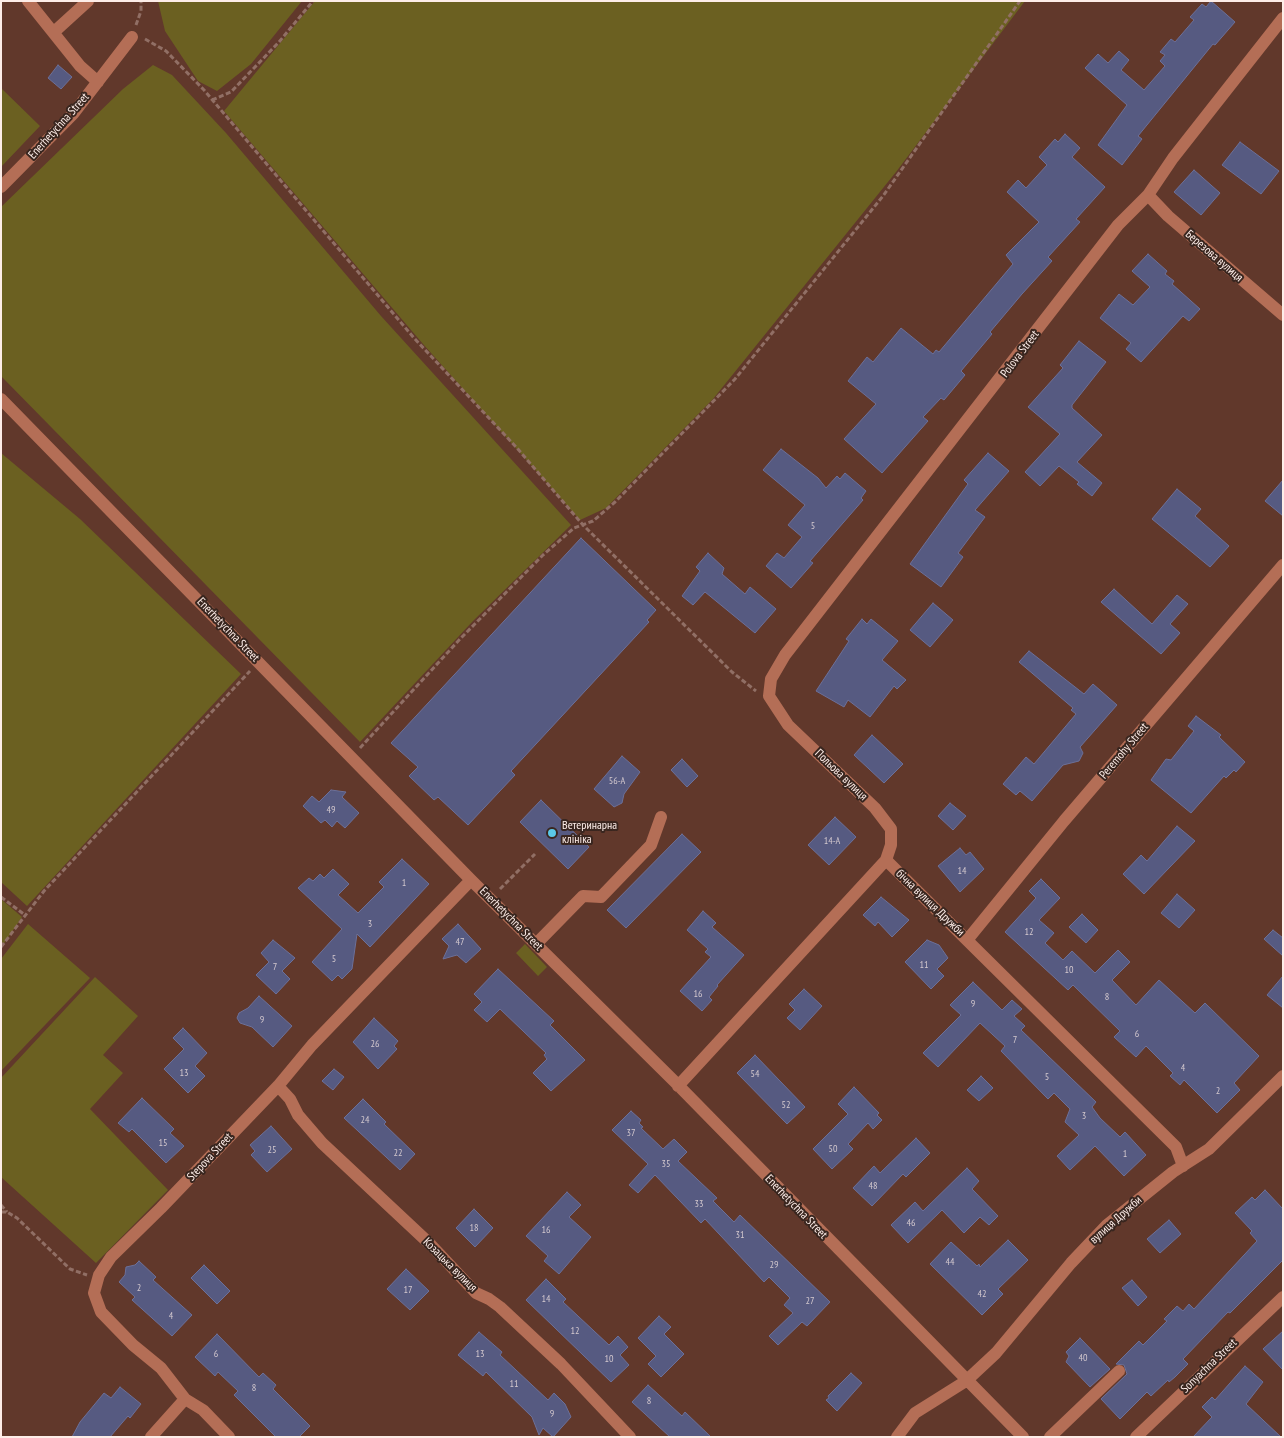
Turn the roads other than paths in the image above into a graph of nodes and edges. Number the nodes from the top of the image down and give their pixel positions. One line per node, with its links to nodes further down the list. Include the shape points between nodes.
1 (28, 1): 4 (street)
2 (88, 1): 4 (street)
3 (1283, 18): 8 (street, Polova Street, via 1173,158)
4 (54, 32): 6 (street, via 80,66)
5 (132, 37): 6 (street, Enerhetychna Street)
6 (98, 82): 7 (street, Enerhetychna Street, via 74,114)
7 (1, 187)
8 (1148, 195): 9 (street, Березова вулиця, via 1168,216); 12 (street, Polova Street, via 1118,225 785,655 771,679)
9 (1283, 314)
10 (1, 399): 15 (street, Enerhetychna Street)
11 (1283, 565): 16 (street, Peremohy Street, via 1064,821)
12 (770, 696): 14 (street, Польова вулиця, via 788,725 875,808 891,829 891,846)
13 (661, 818): 17 (street, via 651,845 601,898 583,896)
14 (886, 860): 16 (street, бічна вулиця Дружби); 20 (street, бічна вулиця Дружби)
15 (471, 880): 17 (street, Enerhetychna Street); 19 (street, Stepova Street, via 312,1045)
16 (968, 939): 21 (street, бічна вулиця Дружби, via 1176,1148)
17 (536, 944): 20 (street, Enerhetychna Street)
18 (1283, 1076): 21 (street, вулиця Дружби, via 1209,1149)
19 (278, 1086): 25 (street, Stepova Street, via 111,1256 94,1293 101,1312 161,1368); 28 (street, Козацька вулиця, via 322,1143 431,1245 476,1293 490,1298 554,1358)
20 (678, 1086): 24 (street, Enerhetychna Street)
21 (1183, 1166): 24 (street, вулиця Дружби, via 1106,1224 996,1353)
22 (1283, 1297): 32 (street, Sonyachna Street)
23 (1119, 1371): 31 (street)
24 (966, 1381): 29 (street, вулиця Дружби, via 915,1413); 30 (street, Enerhetychna Street)
25 (185, 1399): 26 (street); 27 (street, Stepova Street, via 203,1410)
26 (151, 1437)
27 (229, 1437)
28 (630, 1437)
29 (897, 1437)
30 (1023, 1437)
31 (1050, 1437)
32 (1136, 1437)

